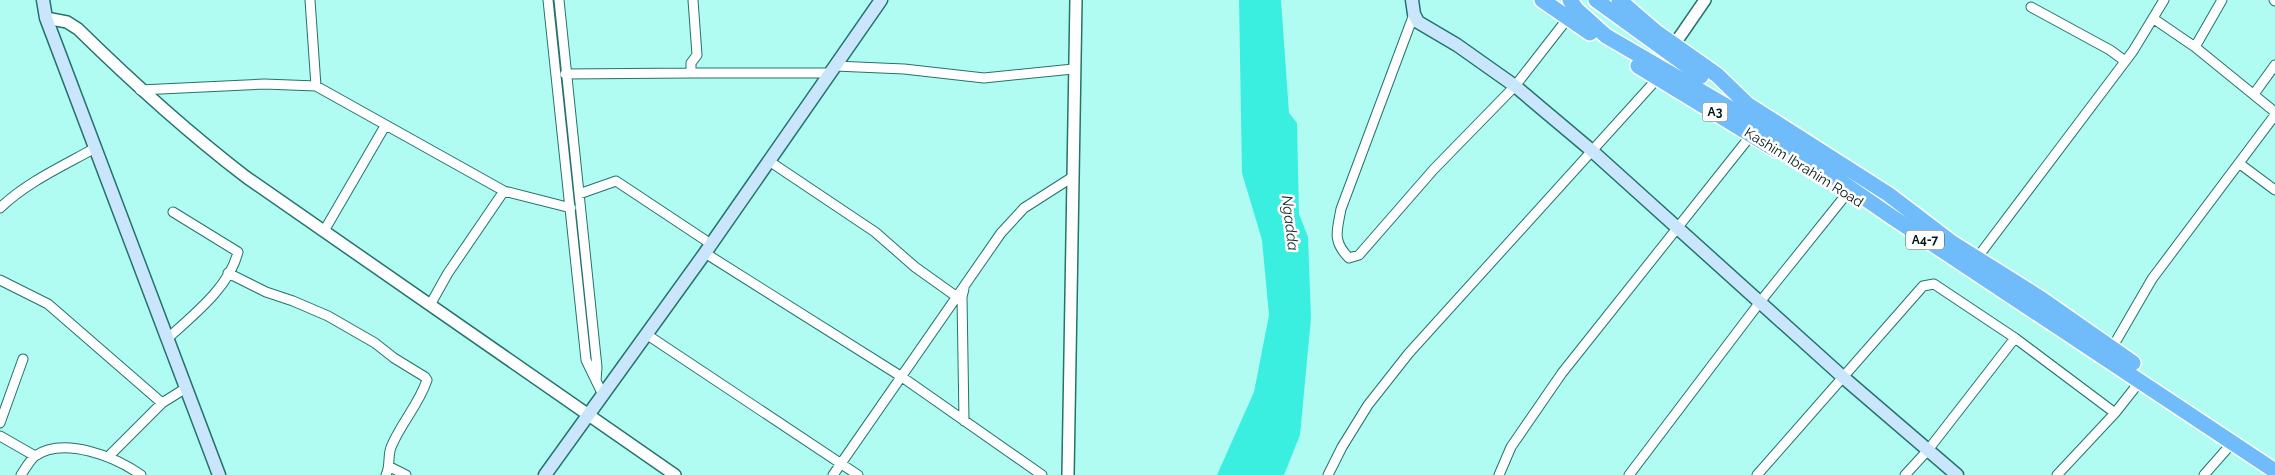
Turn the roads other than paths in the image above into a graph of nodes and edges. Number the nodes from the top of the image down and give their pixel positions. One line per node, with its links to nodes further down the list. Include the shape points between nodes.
1 (43, 0): 18 (main road)
2 (310, 0): 29 (street)
3 (548, 0): 47 (street)
4 (559, 0): 27 (street)
5 (693, 0): 26 (street, via 697,55 691,63)
6 (881, 0): 25 (main road)
7 (1076, 0): 24 (street)
8 (1412, 0): 17 (main road)
9 (1542, 0): 16 (highway, Kashim Ibrahim Road / A3)
10 (1596, 0): 33 (highway, A4-7, via 1681,63)
11 (1618, 0): 20 (highway, A4-7)
12 (1705, 0): 20 (street)
13 (2164, 0): 19 (street)
14 (2222, 0): 21 (street)
15 (2031, 7): 22 (street)
16 (1572, 9): 28 (highway, Kashim Ibrahim Road / A3); 30 (street); 49 (highway, A4-7, via 1606,36 1756,124)
17 (1414, 14): 30 (main road, via 1418,22); 30 (street, via 1341,209 1336,235 1341,250 1349,258 1359,255 1434,169)
18 (46, 18): 31 (street, via 67,22 78,29); 37 (main road)
19 (2154, 19): 21 (street); 22 (street)
20 (1674, 45): 33 (highway, A4-7, via 1717,74)
21 (2195, 47): 32 (street)
22 (2125, 61): 53 (street)
23 (2275, 65): 32 (street)
24 (1073, 69): 25 (street, via 984,78 904,69); 41 (street)
25 (833, 70): 26 (street); 39 (main road)
26 (691, 72): 27 (street)
27 (565, 74): 44 (street)
28 (1656, 79): 36 (highway, Kashim Ibrahim Road / A3); 38 (street)
29 (316, 86): 31 (street, via 264,84); 35 (street)
30 (1516, 86): 38 (main road)
31 (140, 90): 51 (street, via 195,138)
32 (2254, 94): 34 (street)
33 (1747, 104): 53 (highway, A4-7, via 1888,194)
34 (2275, 114): 40 (street)
35 (385, 126): 43 (street); 51 (street)
36 (1752, 134): 45 (highway, Kashim Ibrahim Road / A3); 50 (street)
37 (95, 148): 46 (street, via 36,181); 62 (main road)
38 (1591, 150): 50 (main road); 94 (street, via 1409,354 1368,405)
39 (769, 161): 52 (main road); 57 (street, via 875,232 915,267)
40 (2240, 164): 42 (street); 63 (street, via 2152,279)
41 (1071, 178): 56 (street, via 1024,208 1001,233); 93 (street)
42 (2275, 190)
43 (504, 191): 47 (street); 59 (street)
44 (579, 194): 52 (street, via 616,181); 69 (street)
45 (1845, 196): 49 (highway, Kashim Ibrahim Road / A3); 58 (street)
46 (0, 208)
47 (570, 208): 69 (street, via 586,360)
48 (173, 212): 54 (street, via 238,252)
49 (1892, 218): 67 (highway, A4-7)
50 (1678, 228): 58 (main road); 95 (street, via 1562,372 1512,447)
51 (324, 231): 59 (street)
52 (708, 249): 60 (main road); 65 (street)
53 (1977, 258): 63 (highway, A4-7)
54 (228, 273): 62 (street, via 206,304); 82 (street, via 328,316 425,377 423,393 391,447)
55 (0, 280): 70 (street, via 48,304)
56 (964, 287): 57 (street); 73 (street)
57 (957, 297): 65 (street)
58 (1760, 302): 66 (main road); 96 (street)
59 (430, 305): 72 (street)
60 (646, 334): 69 (main road); 81 (street)
61 (2015, 338): 66 (street, via 1934,284 1923,286); 71 (street); 77 (street)
62 (167, 339): 68 (main road)
63 (2112, 348): 80 (highway, A4-7)
64 (23, 359): 74 (street)
65 (902, 378): 73 (street); 81 (street)
66 (1844, 378): 77 (main road); 97 (street)
67 (2141, 380): 71 (street); 76 (highway, A4-7)
68 (186, 388): 70 (street); 86 (main road)
69 (599, 389): 72 (main road)
70 (162, 403): 79 (street)
71 (2115, 413): 100 (street)
72 (588, 415): 88 (main road); 89 (street)
73 (964, 421): 92 (street)
74 (0, 423)
75 (0, 436): 78 (street)
76 (2233, 442): 83 (highway, A4-7); 101 (street)
77 (1928, 450): 98 (street); 99 (main road)
78 (35, 456): 79 (street, via 54,448 85,449); 84 (street)
79 (108, 456): 85 (street)
80 (2275, 459)
81 (842, 462): 90 (street); 91 (street)
82 (388, 471): 87 (street)
83 (2275, 471)
84 (21, 475)
85 (142, 475)
86 (219, 475)
87 (406, 475)
88 (545, 475)
89 (675, 475)
90 (832, 475)
91 (858, 475)
92 (1042, 475)
93 (1068, 475)
94 (1328, 475)
95 (1499, 475)
96 (1629, 475)
97 (1757, 475)
98 (1905, 475)
99 (1957, 475)
100 (2057, 475)
101 (2204, 475)

